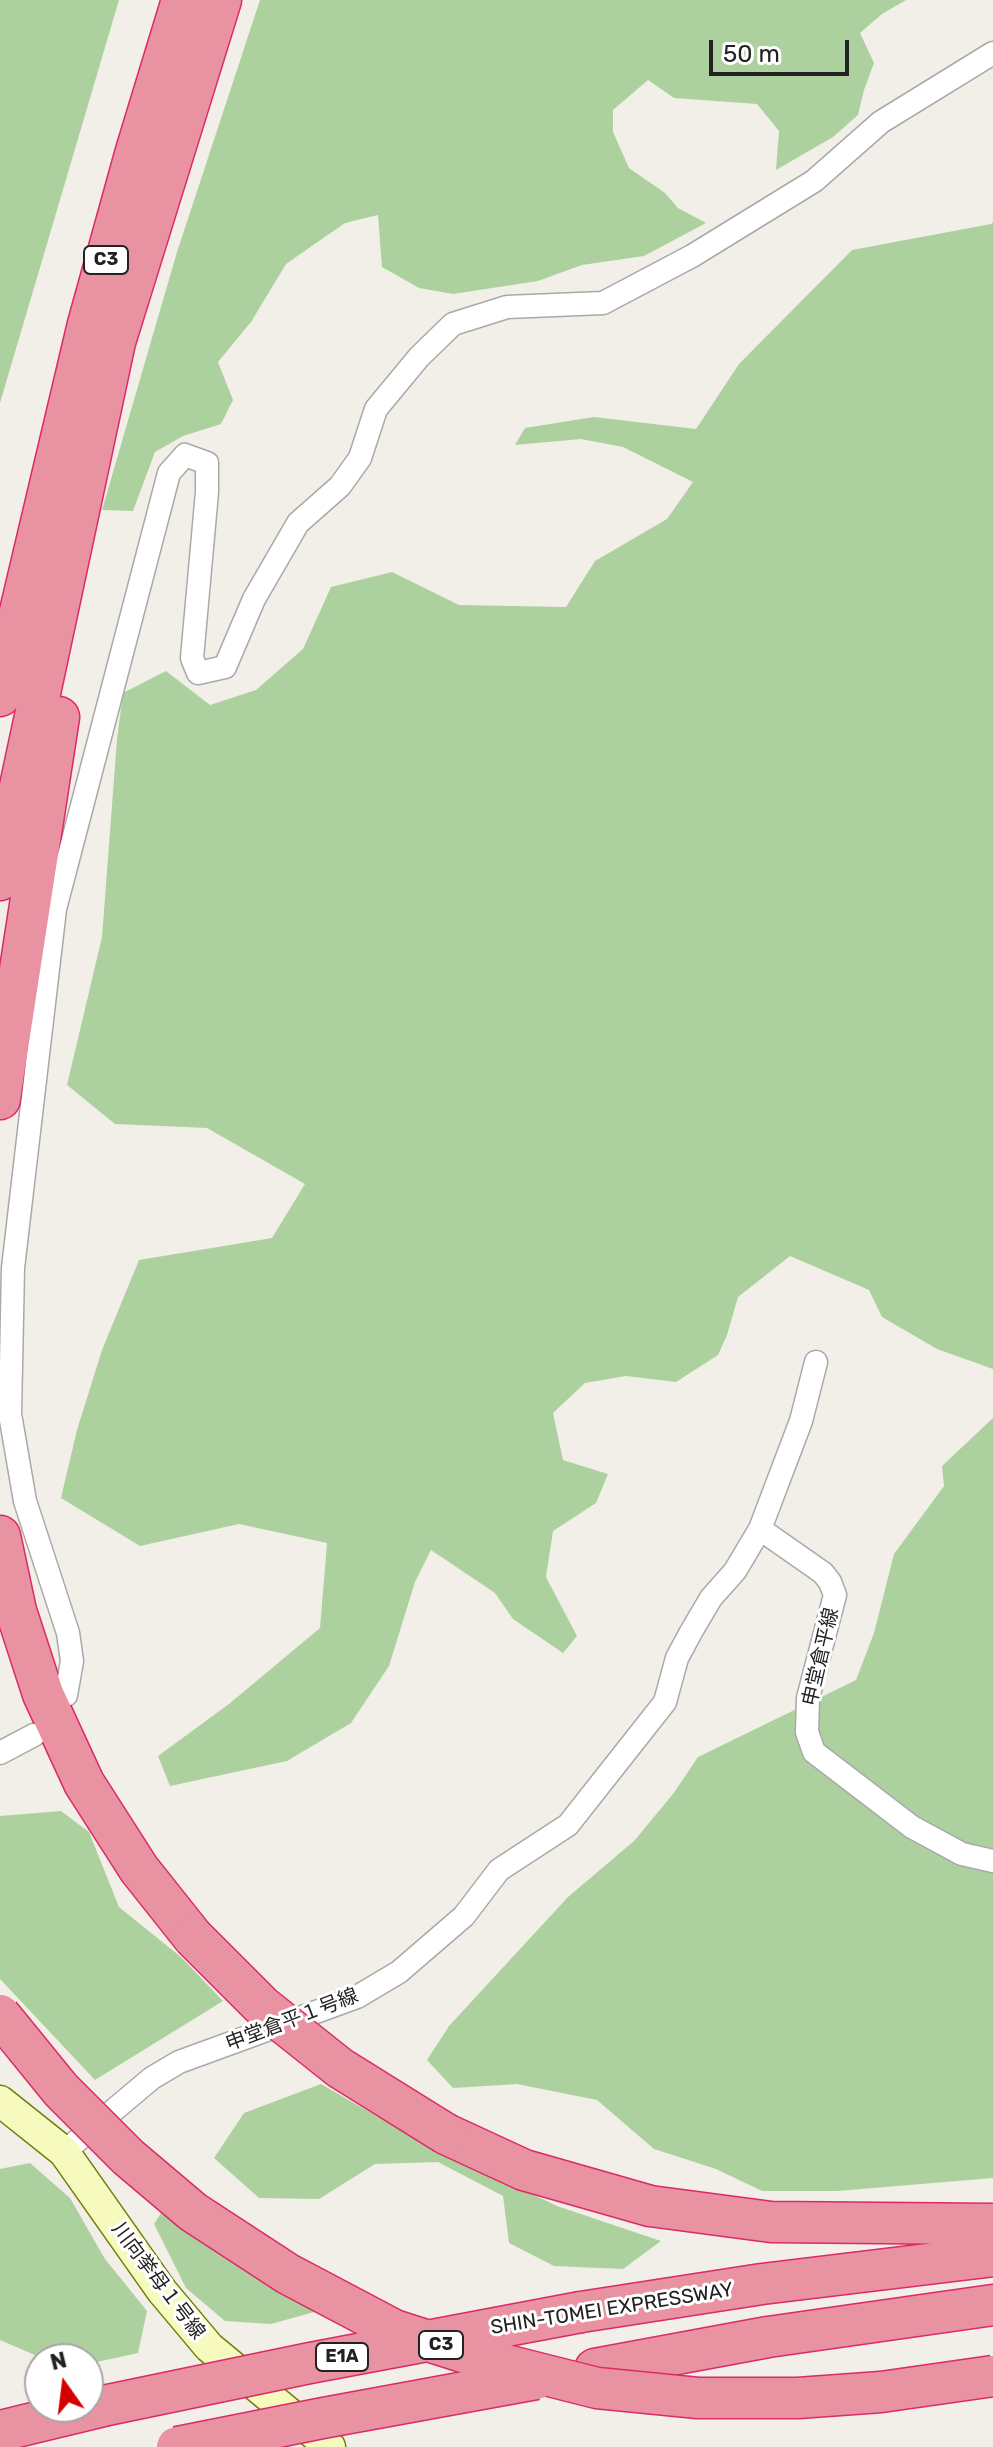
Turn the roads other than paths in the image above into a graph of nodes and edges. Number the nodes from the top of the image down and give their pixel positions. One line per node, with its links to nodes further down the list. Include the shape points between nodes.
1 (182, 0): 5 (highway, C3, via 88,324)
2 (221, 0): 4 (highway, C3)
3 (993, 53): 13 (street, via 881,122 814,181 603,303 507,307 453,324 376,409 360,458 340,486 298,523 254,599 225,667 198,673 192,658 207,463 185,455 169,473 55,909 13,1268 10,1414 25,1501 68,1633 72,1661)
4 (115, 342): 8 (highway); 9 (highway)
5 (39, 523): 6 (highway, C3); 7 (highway, C3)
6 (0, 618)
7 (0, 696)
8 (0, 880)
9 (0, 1099)
10 (816, 1362): 11 (street, 申堂倉平１号線, via 801,1421)
11 (760, 1529): 16 (street, 申堂倉平線, via 823,1573 835,1595 808,1698 807,1732 814,1752 912,1827 962,1854); 19 (street, 申堂倉平１号線, via 691,1632 677,1658 665,1702 568,1825 499,1870 464,1916 399,1972 357,1997 179,2062 152,2078)
12 (0, 1536): 20 (highway, bridge, via 16,1611 43,1694 84,1783 139,1869 193,1937 262,2006 340,2068 446,2134 524,2170 650,2206 771,2222)
13 (66, 1695)
14 (34, 1735): 15 (street)
15 (0, 1753)
16 (993, 1861)
17 (0, 2015): 23 (highway, C3, bridge, via 61,2090 193,2212 288,2274 394,2330 597,2388 698,2398 881,2392)
18 (0, 2101): 19 (street, 川向挙母１号線)
19 (64, 2152): 26 (street, 川向挙母１号線, via 162,2291 209,2347)
20 (993, 2224)
21 (993, 2256): 24 (highway, SHIN-TOMEI EXPRESSWAY / E1A, bridge, via 581,2312 325,2360)
22 (993, 2305): 25 (highway, bridge, via 768,2337)
23 (993, 2376)
24 (0, 2431)
25 (177, 2447)
26 (330, 2447)

